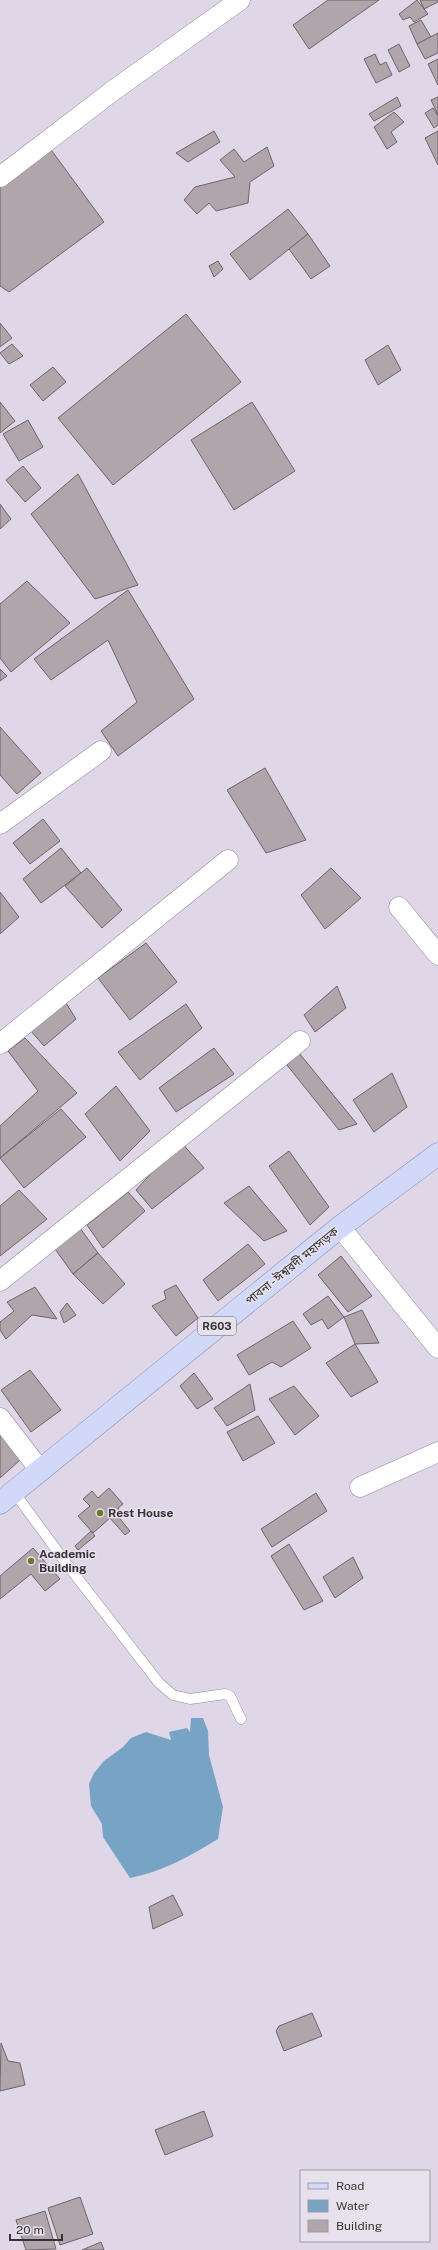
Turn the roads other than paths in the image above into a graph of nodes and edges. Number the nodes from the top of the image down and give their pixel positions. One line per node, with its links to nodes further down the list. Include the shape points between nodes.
1 (240, 0): 2 (street, via 114,90)
2 (0, 177)
3 (102, 751): 4 (street)
4 (0, 824)
5 (228, 860): 9 (street)
6 (399, 908): 7 (street)
7 (438, 955)
8 (300, 1041): 12 (street)
9 (0, 1044)
10 (438, 1154): 11 (main road, পাবনা - ঈশ্বরদী মহাসড়ক / R603)
11 (340, 1227): 13 (street); 16 (main road, পাবনা - ঈশ্বরদী মহাসড়ক / R603)
12 (0, 1281)
13 (438, 1348)
14 (0, 1418): 16 (street)
15 (438, 1452): 17 (street)
16 (40, 1470): 18 (main road, পাবনা - ঈশ্বরদী মহাসড়ক / R603)
17 (360, 1488)
18 (7, 1497): 19 (lane, via 72,1571 159,1682 173,1695 190,1698 225,1694 230,1696)
19 (240, 1719)

